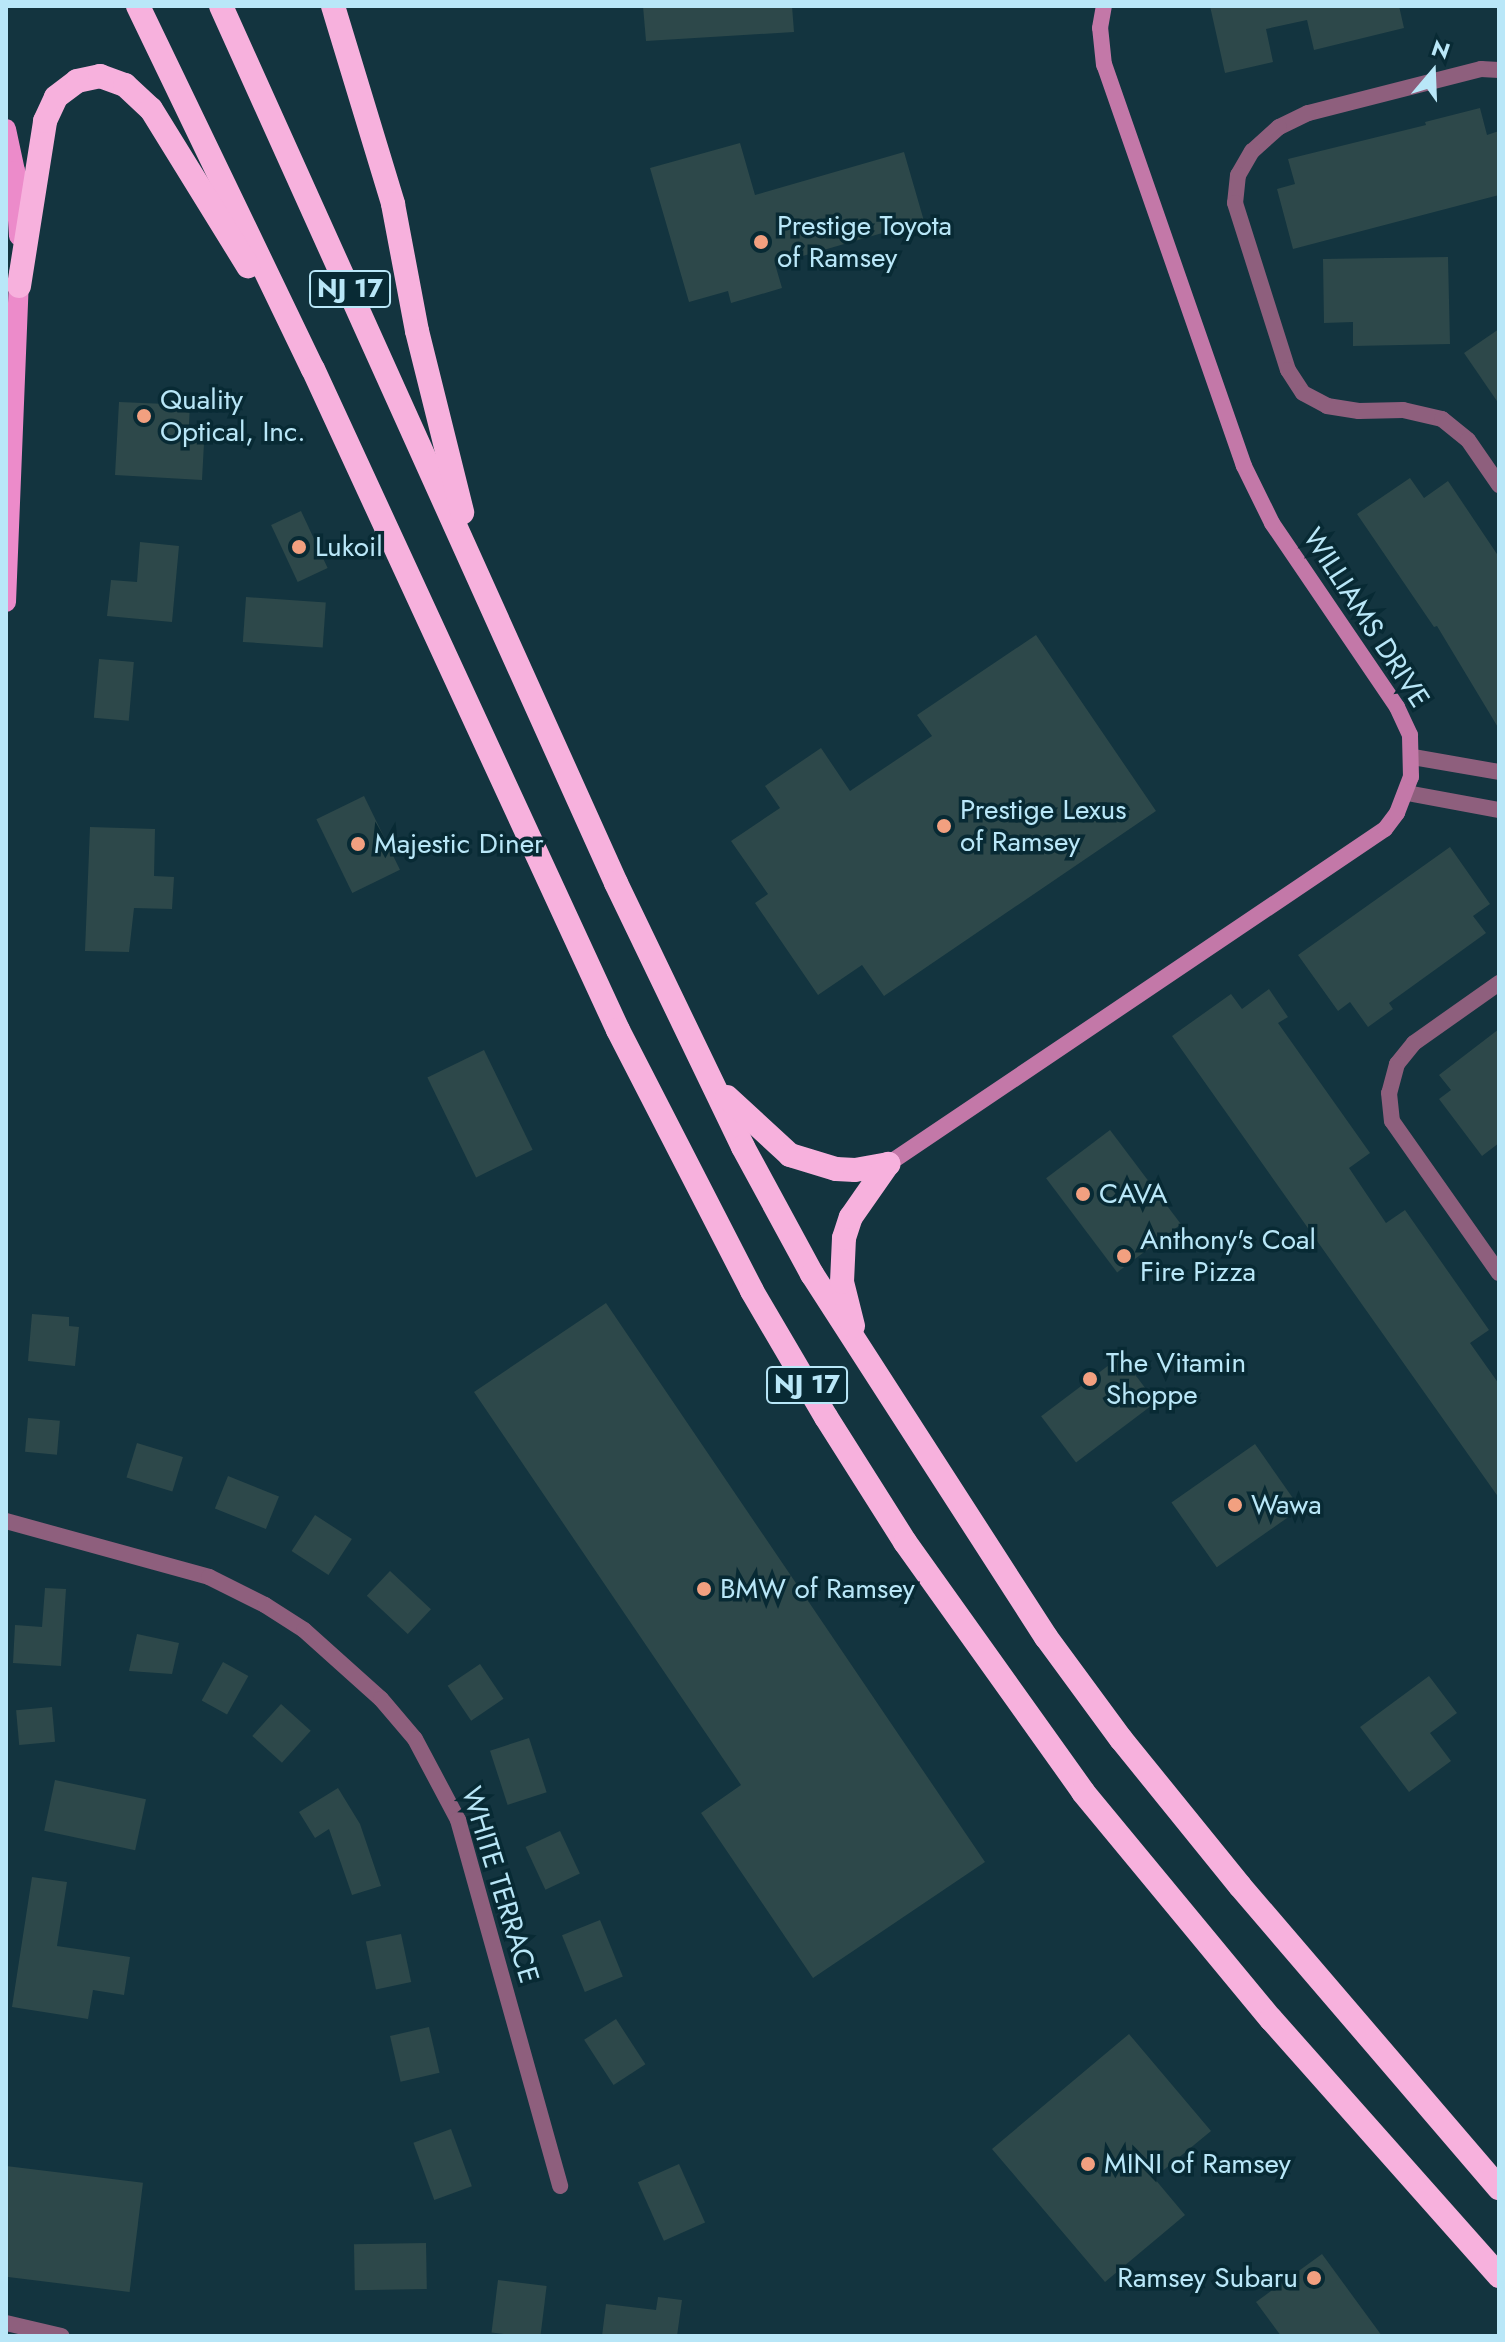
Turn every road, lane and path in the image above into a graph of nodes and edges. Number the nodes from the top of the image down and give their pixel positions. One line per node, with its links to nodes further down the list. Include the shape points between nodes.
1 (138, 6): 10 (highway, NJ 17)
2 (221, 6): 13 (highway, NJ 17)
3 (333, 6): 13 (highway, via 393,204 417,331)
4 (1104, 6): 15 (street, WILLIAMS DRIVE, via 1104,65 1244,466 1272,523 1397,707)
5 (1499, 70): 12 (street, via 1481,69 1308,113 1279,127 1252,151 1238,175 1235,203 1288,370 1303,393 1327,406 1403,410 1442,419 1468,440)
6 (6, 129): 7 (main road)
7 (15, 171): 8 (street); 9 (main road)
8 (6, 207)
9 (19, 286): 10 (highway, via 45,121 56,97 77,81 100,76 125,85 151,109); 11 (main road)
10 (313, 369): 27 (highway, NJ 17, via 618,1030 752,1291 833,1430 997,1674 1092,1803 1271,2019)
11 (9, 457): 14 (main road)
12 (1499, 485)
13 (477, 573): 20 (highway, NJ 17)
14 (6, 602)
15 (1413, 757): 16 (street); 17 (street, WILLIAMS DRIVE)
16 (1499, 772)
17 (1407, 793): 18 (street); 21 (street, WILLIAMS DRIVE, via 1385,829)
18 (1499, 810)
19 (1499, 983): 22 (street, via 1414,1043 1397,1064 1389,1093 1392,1121)
20 (711, 1080): 21 (highway, via 790,1155 836,1169); 23 (highway, NJ 17, via 812,1274)
21 (888, 1164): 23 (highway, via 851,1217 844,1238 842,1282)
22 (1499, 1273)
23 (858, 1348): 26 (highway, NJ 17, via 1046,1637 1121,1739)
24 (6, 1521): 25 (street, WHITE TERRACE, via 209,1577 265,1605 304,1630 415,1739 458,1820)
25 (560, 2186)
26 (1499, 2188)
27 (1499, 2276)
28 (6, 2323): 29 (street)
29 (62, 2336)

